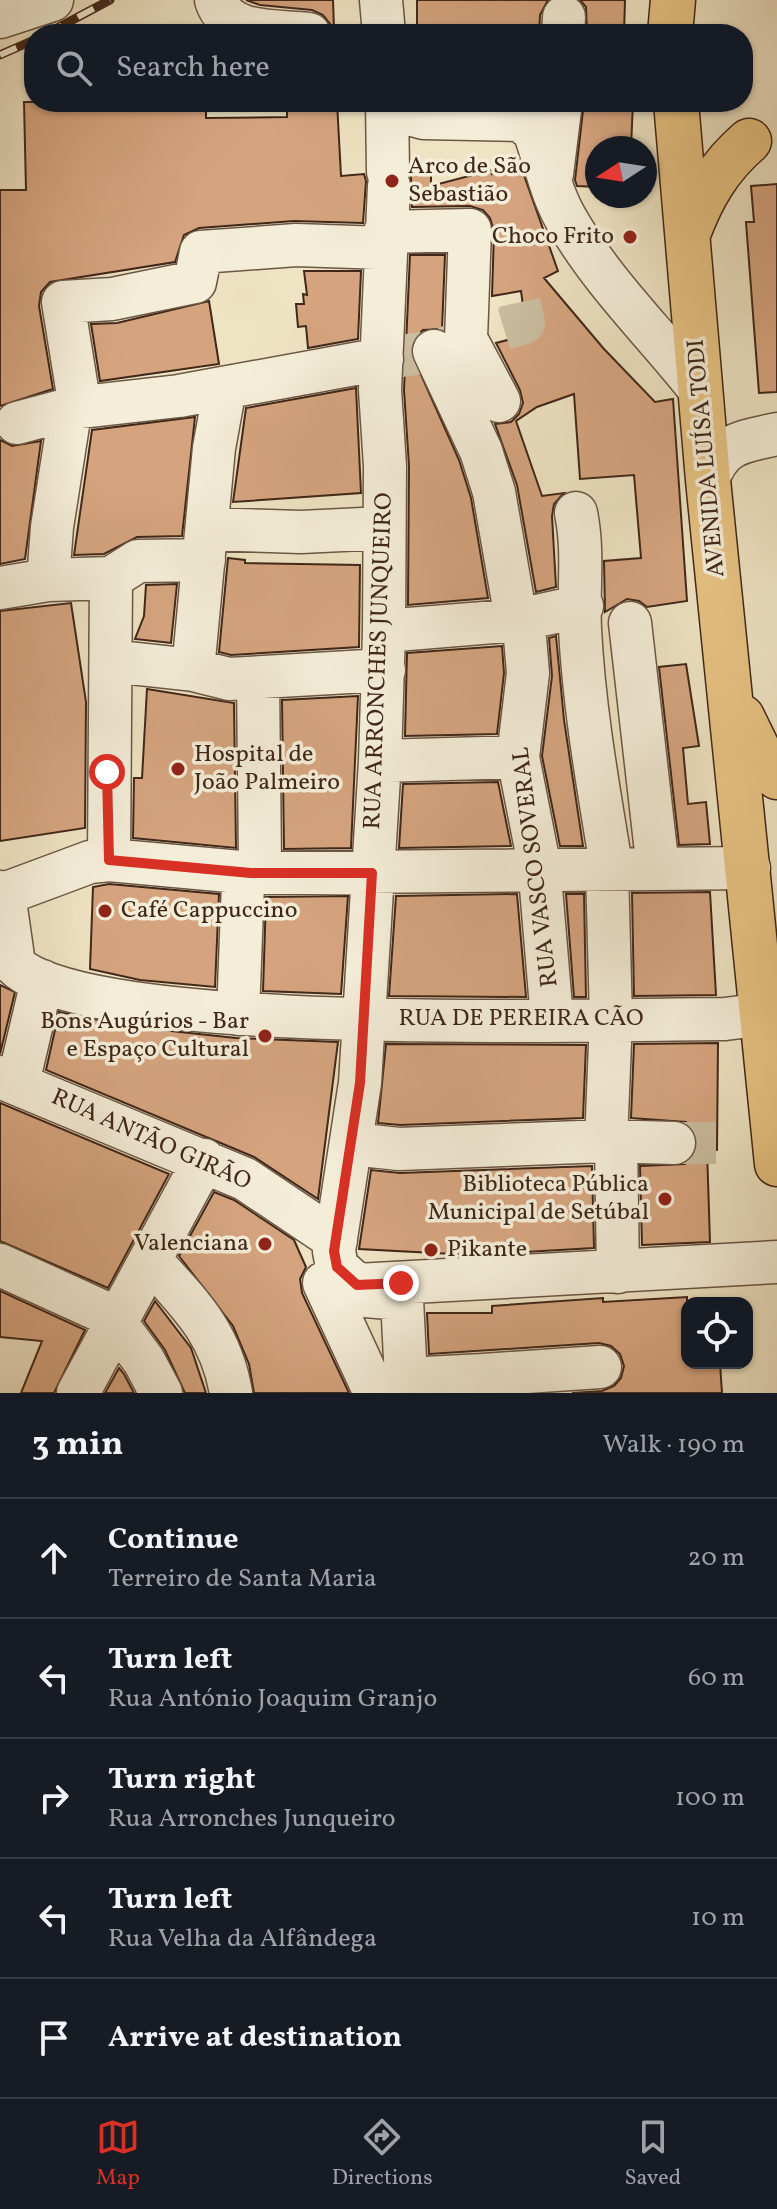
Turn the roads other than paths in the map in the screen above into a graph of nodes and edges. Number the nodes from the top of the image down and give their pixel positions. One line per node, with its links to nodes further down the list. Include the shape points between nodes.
1 (52, 0): 4 (street)
2 (216, 0): 5 (street, via 225,18)
3 (381, 0): 6 (street)
4 (0, 17)
5 (236, 24)
6 (383, 24)
7 (387, 112): 14 (street, RUA ARRONCHES JUNQUEIRO)
8 (412, 112): 13 (street, via 424,118 528,124)
9 (560, 112): 13 (street)
10 (677, 112): 15 (main road, AVENIDA LUÍSA TODI)
11 (691, 112): 12 (main road, via 725,137)
12 (763, 138): 15 (main road, AVENIDA LUÍSA TODI, via 716,175)
13 (551, 188): 19 (street, via 602,271)
14 (387, 207): 16 (street, via 448,234 470,230); 17 (street, RUA ARRONCHES JUNQUEIRO); 21 (street, via 296,245 201,252 195,282 112,299 63,302 78,395)
15 (686, 240): 19 (main road, AVENIDA LUÍSA TODI)
16 (450, 345): 20 (street); 32 (street, RUA VASCO SOVERAL, via 494,492)
17 (382, 359): 18 (street); 26 (street, RUA ARRONCHES JUNQUEIRO)
18 (225, 388): 21 (street); 27 (street)
19 (700, 390): 24 (main road, AVENIDA LUÍSA TODI)
20 (499, 401)
21 (73, 408): 22 (street); 29 (street)
22 (17, 423)
23 (777, 434): 24 (street, via 729,447 714,461)
24 (708, 480): 37 (main road, AVENIDA LUÍSA TODI)
25 (576, 513): 31 (street)
26 (383, 528): 27 (street); 34 (street, RUA ARRONCHES JUNQUEIRO)
27 (206, 545): 28 (street, via 138,561); 36 (street)
28 (111, 578): 29 (street); 35 (street)
29 (48, 580): 30 (street)
30 (0, 588)
31 (582, 606): 32 (street); 46 (street, via 589,729 611,865)
32 (519, 620): 34 (street); 38 (street, RUA VASCO SOVERAL, via 528,673)
33 (630, 623): 44 (street)
34 (384, 651): 36 (street); 39 (street, RUA ARRONCHES JUNQUEIRO)
35 (111, 661): 36 (street); 42 (street)
36 (226, 676): 47 (street, via 260,863)
37 (728, 677): 40 (main road, AVENIDA LUÍSA TODI, via 748,736); 43 (main road, AVENIDA LUÍSA TODI)
38 (518, 757): 39 (street); 45 (street, RUA VASCO SOVERAL)
39 (380, 761): 48 (street, RUA ARRONCHES JUNQUEIRO)
40 (777, 777)
41 (777, 817): 43 (main road, AVENIDA LUÍSA TODI, via 757,840)
42 (109, 860): 47 (street); 49 (street)
43 (749, 868): 44 (street); 52 (main road, AVENIDA LUÍSA TODI)
44 (658, 869): 46 (street)
45 (539, 870): 46 (street); 48 (street); 55 (street, RUA VASCO SOVERAL)
46 (607, 870): 56 (street)
47 (251, 873): 48 (street); 53 (street, via 243,883)
48 (372, 873): 54 (street, RUA ARRONCHES JUNQUEIRO)
49 (2, 893): 51 (street, via 14,964)
50 (0, 973): 51 (street, RUA DE PEREIRA CÃO)
51 (42, 981): 53 (street, RUA DE PEREIRA CÃO, via 88,994); 57 (street)
52 (767, 1006): 56 (street, RUA DE PEREIRA CÃO, via 725,1019); 62 (main road, AVENIDA LUÍSA TODI)
53 (238, 1014): 54 (street, RUA DE PEREIRA CÃO)
54 (366, 1018): 55 (street, RUA DE PEREIRA CÃO); 60 (street, RUA ARRONCHES JUNQUEIRO)
55 (552, 1019): 56 (street, RUA DE PEREIRA CÃO)
56 (611, 1019): 58 (street)
57 (9, 1080): 61 (street, RUA ANTÃO GIRÃO)
58 (611, 1142): 59 (street); 60 (street, via 399,1149); 67 (street)
59 (674, 1143)
60 (352, 1144): 63 (street, RUA ARRONCHES JUNQUEIRO)
61 (204, 1160): 63 (street, RUA ANTÃO GIRÃO, via 269,1193); 64 (street)
62 (777, 1164)
63 (336, 1254): 67 (street, RUA ANTÃO GIRÃO, via 357,1285)
64 (151, 1261): 68 (street); 73 (street, via 198,1309 224,1363)
65 (777, 1262): 67 (street, RUA ANTÃO GIRÃO)
66 (3, 1265): 68 (street, via 110,1315)
67 (618, 1272)
68 (117, 1324): 71 (street); 72 (street)
69 (600, 1367): 70 (street)
70 (484, 1384): 74 (street, via 406,1379 402,1299 365,1296 337,1279 324,1283)
71 (78, 1393)
72 (161, 1393)
73 (231, 1393)
74 (375, 1393)

